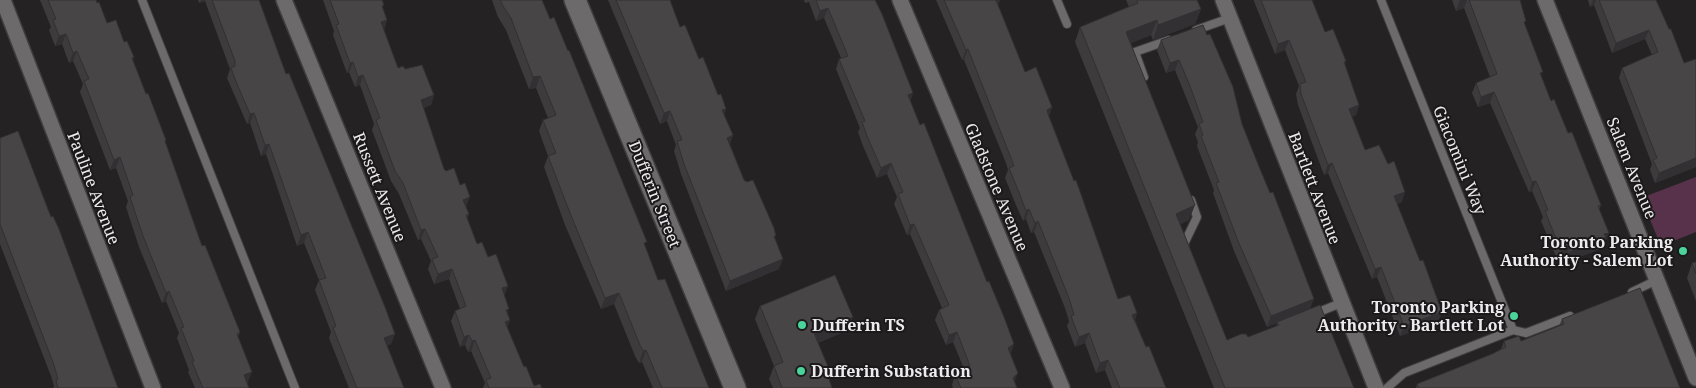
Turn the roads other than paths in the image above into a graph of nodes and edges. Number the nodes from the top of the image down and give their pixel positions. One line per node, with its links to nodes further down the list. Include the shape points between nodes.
1 (3, 0): 24 (street, Pauline Avenue)
2 (142, 0): 25 (lane)
3 (284, 0): 26 (street, Russett Avenue)
4 (575, 0): 27 (main road, Dufferin Street)
5 (900, 0): 28 (street, Gladstone Avenue)
6 (1057, 0): 11 (lane)
7 (1223, 0): 10 (street, Bartlett Avenue)
8 (1382, 0): 22 (lane, Giacomini Way)
9 (1545, 0): 17 (street, Salem Avenue)
10 (1230, 18): 12 (lane); 19 (street, Bartlett Avenue)
11 (1067, 24)
12 (1188, 33)
13 (1179, 36): 14 (lane, via 1135,52)
14 (1148, 89)
15 (1186, 190): 16 (lane, via 1197,217 1184,244)
16 (1187, 253)
17 (1657, 280): 18 (lane); 23 (street, Salem Avenue)
18 (1628, 293)
19 (1341, 303): 21 (lane); 29 (street, Bartlett Avenue)
20 (1576, 314): 22 (lane, via 1526,334)
21 (1302, 319)
22 (1513, 330): 30 (lane, via 1404,373)
23 (1696, 378)
24 (153, 388)
25 (295, 388)
26 (443, 388)
27 (735, 388)
28 (1062, 388)
29 (1376, 388)
30 (1387, 388)

